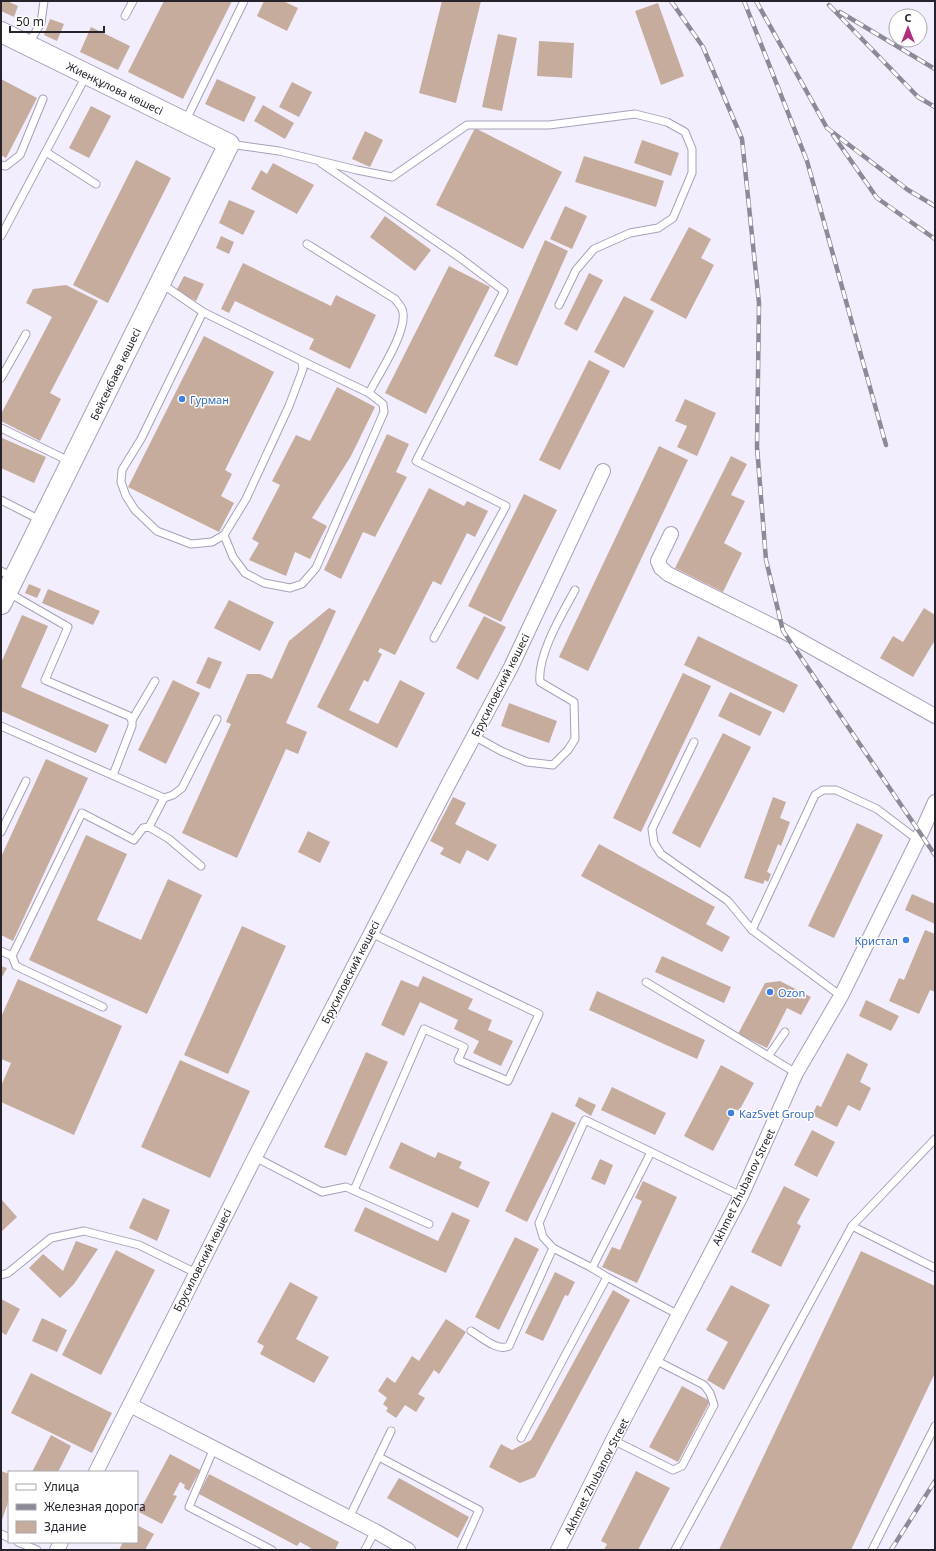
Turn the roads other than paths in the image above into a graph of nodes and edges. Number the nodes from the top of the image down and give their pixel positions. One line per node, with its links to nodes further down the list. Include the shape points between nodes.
1 (44, 1): 6 (lane, via 41,23)
2 (133, 1): 4 (lane)
3 (244, 1): 9 (lane)
4 (125, 16)
5 (1, 32): 6 (street, Жиенқұлова көшесі)
6 (28, 45): 7 (street, Жиенқұлова көшесі)
7 (87, 74): 9 (street, Жиенқұлова көшесі); 11 (lane)
8 (44, 99): 13 (lane, via 20,155 6,166)
9 (185, 122): 10 (street, Жиенқұлова көшесі)
10 (229, 144): 12 (lane); 17 (street, Бейсекбаев көшесі)
11 (46, 152): 14 (lane); 15 (lane)
12 (317, 161): 18 (lane, via 392,177 467,125 549,125 635,114 666,122 685,132 692,149 692,173 673,218 658,228 630,233 594,249 576,270); 33 (lane, via 459,257 504,291 416,462 506,506)
13 (1, 164)
14 (96, 184)
15 (1, 236)
16 (307, 244): 23 (lane, via 395,299 402,309 404,321 400,336)
17 (160, 282): 19 (lane); 25 (street, Бейсекбаев көшесі)
18 (559, 305)
19 (203, 312): 21 (lane); 30 (lane, via 147,426 122,470 121,482 135,510 157,531 191,544 212,542)
20 (26, 334): 22 (lane)
21 (302, 361): 23 (lane); 30 (lane, via 303,369 289,406 246,499)
22 (1, 378)
23 (369, 393): 30 (lane, via 383,404 384,412 316,568 302,584 290,588 264,583 245,573 233,556)
24 (1, 428): 25 (lane)
25 (71, 462): 28 (street, Бейсекбаев көшесі)
26 (603, 471): 39 (street, Брусиловский көшесі, via 511,667)
27 (1, 500): 28 (lane)
28 (42, 521): 31 (street, Бейсекбаев көшесі)
29 (671, 534): 35 (street, via 658,561 668,574 783,631)
30 (224, 535)
31 (6, 586): 37 (lane, via 68,627 45,680 129,716)
32 (575, 590): 39 (lane, via 553,630 539,672 540,682 574,702 575,739 568,750 553,765 527,762)
33 (434, 638)
34 (155, 681): 37 (lane)
35 (935, 716)
36 (217, 719): 43 (lane, via 182,788)
37 (132, 720): 41 (lane)
38 (1, 726): 41 (lane)
39 (474, 736): 50 (street, Брусиловский көшесі)
40 (694, 742): 49 (lane, via 652,829 654,843 661,854 728,901)
41 (113, 775): 43 (lane)
42 (26, 781): 46 (lane)
43 (164, 798): 45 (lane)
44 (935, 802): 47 (street, Akhmet Zhubanov Street)
45 (149, 826): 48 (lane); 52 (lane, via 134,840 82,813)
46 (1, 832)
47 (918, 840): 49 (lane, via 877,809 836,790 823,790 815,795); 54 (street, Akhmet Zhubanov Street)
48 (201, 866)
49 (752, 930): 54 (lane)
50 (371, 933): 61 (street, Брусиловский көшесі); 62 (lane, via 539,1014 508,1081 458,1060 464,1047 424,1028)
51 (1, 950): 52 (lane)
52 (12, 956): 55 (lane, via 16,966)
53 (646, 982): 57 (lane)
54 (841, 996): 58 (street, Akhmet Zhubanov Street)
55 (103, 1007)
56 (785, 1032): 57 (lane)
57 (769, 1055): 58 (lane)
58 (796, 1072): 63 (street, Akhmet Zhubanov Street)
59 (935, 1139): 65 (lane)
60 (651, 1152): 63 (lane); 66 (lane, via 585,1120 539,1223 543,1237); 67 (lane)
61 (255, 1156): 62 (lane, via 322,1192 346,1186); 69 (street, Брусиловский көшесі)
62 (354, 1190): 64 (lane)
63 (741, 1196): 72 (street, Akhmet Zhubanov Street)
64 (429, 1224)
65 (852, 1226): 68 (lane); 92 (lane)
66 (553, 1248): 67 (lane); 73 (lane, via 509,1346 498,1348)
67 (592, 1268): 71 (lane)
68 (935, 1268)
69 (196, 1274): 70 (lane, via 139,1245 84,1231 51,1238 8,1273); 75 (street, Брусиловский көшесі)
70 (1, 1275)
71 (607, 1277): 72 (lane); 78 (lane)
72 (679, 1315): 74 (street, Akhmet Zhubanov Street)
73 (471, 1331)
74 (655, 1360): 79 (street, Akhmet Zhubanov Street); 79 (lane, via 704,1385 710,1393 714,1405 700,1432 682,1466 673,1470)
75 (130, 1405): 80 (street); 82 (street, Брусиловский көшесі)
76 (935, 1426): 93 (lane)
77 (391, 1431): 81 (lane)
78 (521, 1438)
79 (613, 1440): 91 (street, Akhmet Zhubanov Street)
80 (214, 1448): 83 (street); 87 (lane, via 189,1507)
81 (379, 1457): 83 (lane); 90 (lane, via 479,1510)
82 (97, 1471)
83 (349, 1518): 84 (street)
84 (375, 1531): 88 (lane); 89 (street)
85 (20, 1543): 86 (lane)
86 (37, 1550)
87 (272, 1550)
88 (365, 1550)
89 (408, 1550)
90 (461, 1550)
91 (558, 1550)
92 (675, 1550)
93 (872, 1550)

